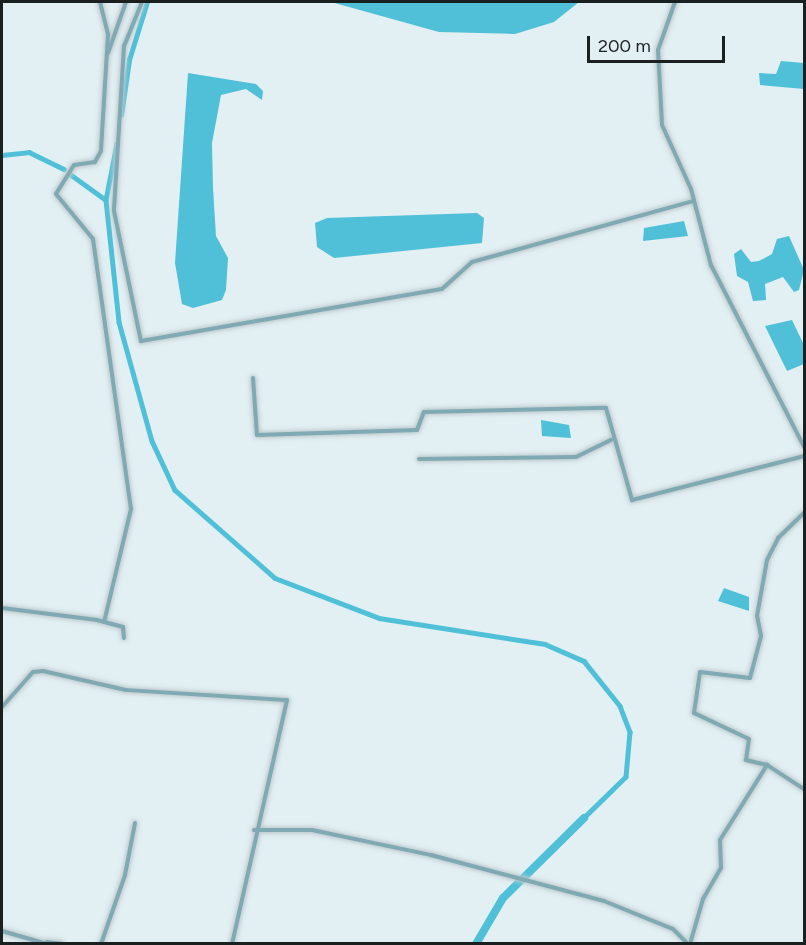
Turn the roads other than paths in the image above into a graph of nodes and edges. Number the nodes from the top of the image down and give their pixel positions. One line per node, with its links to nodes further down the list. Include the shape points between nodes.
1 (100, 2): 5 (street, via 108,35)
2 (126, 2): 5 (street)
3 (142, 2): 6 (street, via 124,46 114,211 141,341 442,289 472,262)
4 (675, 2): 6 (street, via 658,50 657,88 662,125)
5 (106, 57): 14 (street, via 99,158 74,165 56,194 93,239 129,498)
6 (694, 201): 9 (street, via 711,265)
7 (254, 378): 8 (street, via 257,435 417,430 424,412 606,408)
8 (611, 440): 10 (street, via 632,500); 11 (street, via 576,457)
9 (804, 447)
10 (804, 456)
11 (419, 459)
12 (804, 513): 17 (street, via 778,538 767,560 757,616 760,636 750,678 700,672 694,705 694,713 749,740 746,759)
13 (2, 608): 14 (street)
14 (104, 622): 15 (street, via 123,627)
15 (124, 638)
16 (2, 707): 20 (street, via 33,672 126,690 287,700)
17 (767, 765): 18 (street); 26 (street, via 720,840 721,868 703,899)
18 (804, 789)
19 (135, 823): 24 (street, via 125,875)
20 (254, 830): 25 (street); 26 (street, via 312,830 430,855 604,901 673,929)
21 (2, 931): 22 (street)
22 (47, 943): 23 (street)
23 (63, 944)
24 (101, 944)
25 (232, 944)
26 (689, 944)

